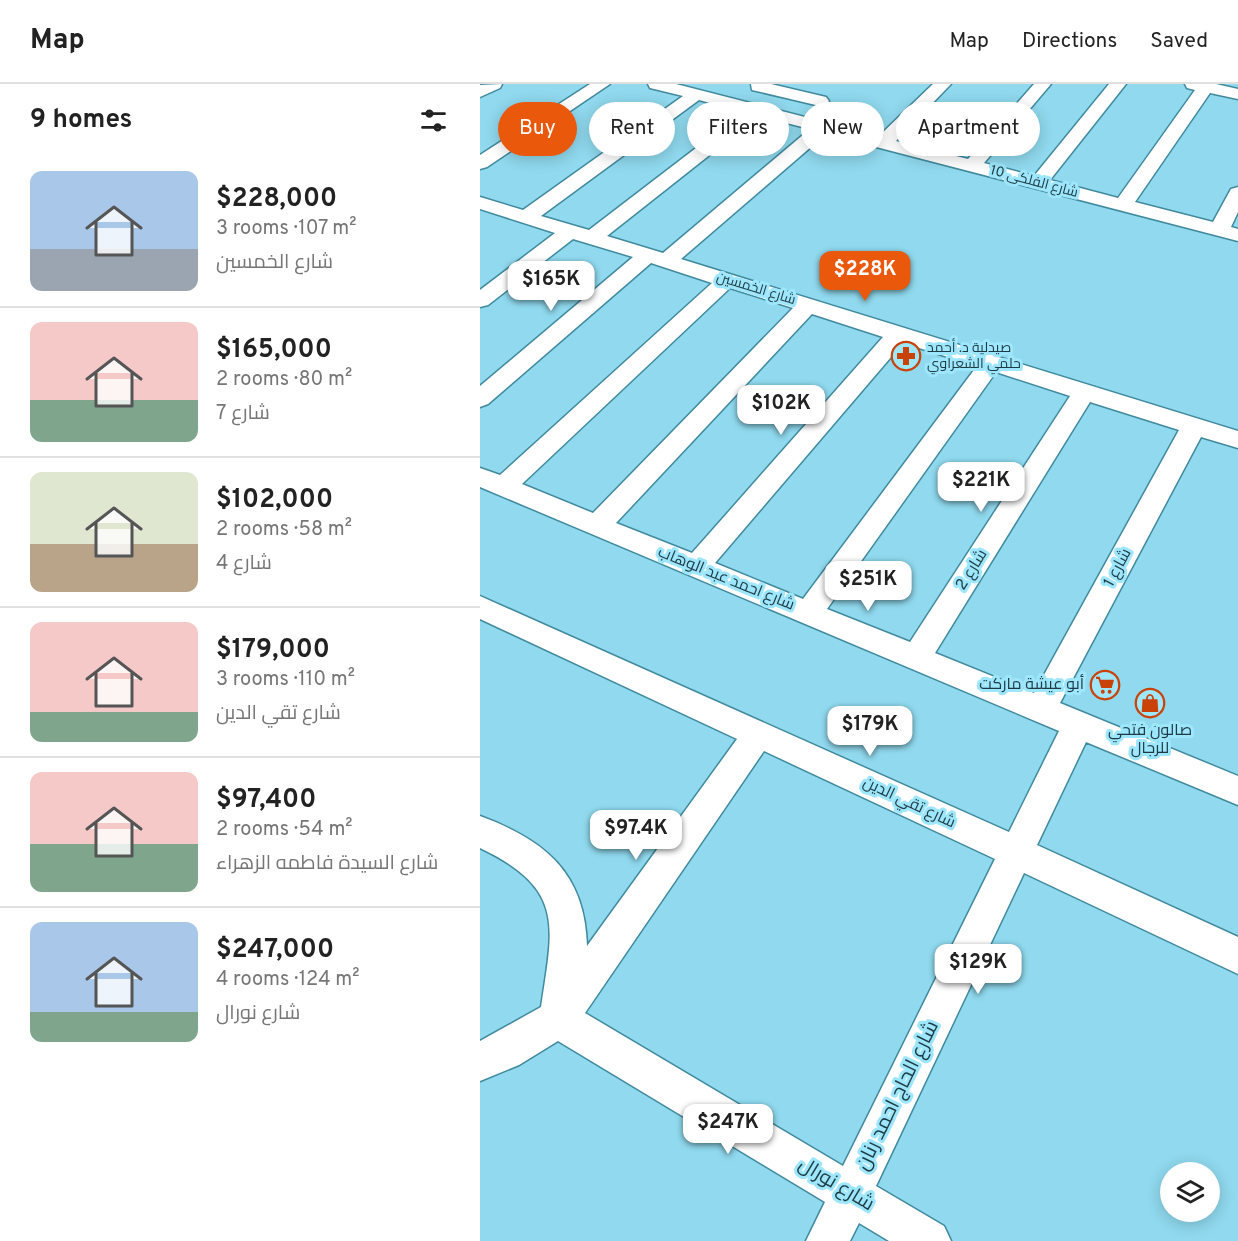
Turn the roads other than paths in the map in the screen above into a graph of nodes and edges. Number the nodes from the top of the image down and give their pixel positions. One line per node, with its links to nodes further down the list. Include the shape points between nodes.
1 (494, 84): 10 (street)
2 (602, 84): 21 (street)
3 (656, 84): 12 (street, شارع الفلكى 10)
4 (725, 84): 12 (street)
5 (943, 84): 17 (street)
6 (1042, 84): 22 (street)
7 (1118, 84): 23 (street)
8 (1202, 85): 11 (street); 26 (street)
9 (758, 86): 15 (street, via 827,96)
10 (480, 92)
11 (1238, 94)
12 (702, 96): 13 (street, شارع الفلكى 10); 28 (street)
13 (725, 102)
14 (789, 119): 15 (street, شارع الفلكى 10)
15 (798, 121): 16 (street, شارع الفلكى 10)
16 (801, 122)
17 (884, 142)
18 (884, 143): 22 (street, شارع الفلكى 10)
19 (801, 144): 33 (street)
20 (697, 156): 32 (street)
21 (480, 162)
22 (972, 166): 23 (street, شارع الفلكى 10)
23 (1038, 183): 26 (street, شارع الفلكى 10)
24 (1238, 194): 31 (street)
25 (480, 203): 27 (street, شارع الخمسين)
26 (1123, 205): 31 (street, شارع الفلكى 10)
27 (502, 210): 28 (street, شارع الخمسين); 29 (street)
28 (526, 217): 30 (street, شارع الخمسين)
29 (480, 226)
30 (571, 231): 32 (street, شارع الخمسين); 35 (street)
31 (1228, 233)
32 (592, 238): 33 (street, شارع الخمسين)
33 (657, 258): 34 (street, شارع الخمسين); 40 (street)
34 (727, 280): 36 (street, شارع الخمسين); 43 (street)
35 (480, 300)
36 (808, 305): 37 (street, شارع الخمسين); 44 (street)
37 (898, 334): 38 (street, شارع الخمسين); 45 (street)
38 (992, 363): 39 (street, شارع الخمسين); 47 (street)
39 (1084, 392): 41 (street, شارع الخمسين); 48 (street, شارع 2)
40 (480, 399)
41 (1194, 426): 42 (street, شارع الخمسين); 49 (street, شارع 1)
42 (1238, 440)
43 (492, 482): 44 (street, شارع احمد عبد الوهاب)
44 (597, 526): 45 (street, شارع احمد عبد الوهاب)
45 (696, 567): 47 (street, شارع احمد عبد الوهاب)
46 (480, 607): 51 (street, شارع تقي الدين)
47 (808, 613): 48 (street, شارع احمد عبد الوهاب)
48 (916, 658): 49 (street, شارع احمد عبد الوهاب)
49 (1041, 709): 50 (street, شارع احمد عبد الوهاب)
50 (1078, 725): 52 (street, شارع احمد عبد الوهاب); 54 (street, شارع الحاج احمد رنان)
51 (758, 734): 54 (street, شارع تقي الدين); 56 (street)
52 (1238, 791)
53 (480, 831): 56 (street, via 532,859 558,887 570,925)
54 (1016, 852): 55 (street, شارع تقي الدين); 58 (street, شارع الحاج احمد رنان)
55 (1238, 956)
56 (558, 1019): 57 (street, via 505,1051); 58 (street, شارع نورال)
57 (480, 1061)
58 (851, 1194): 59 (street, شارع الحاج احمد رنان); 60 (street, شارع نورال)
59 (828, 1241)
60 (929, 1241)

